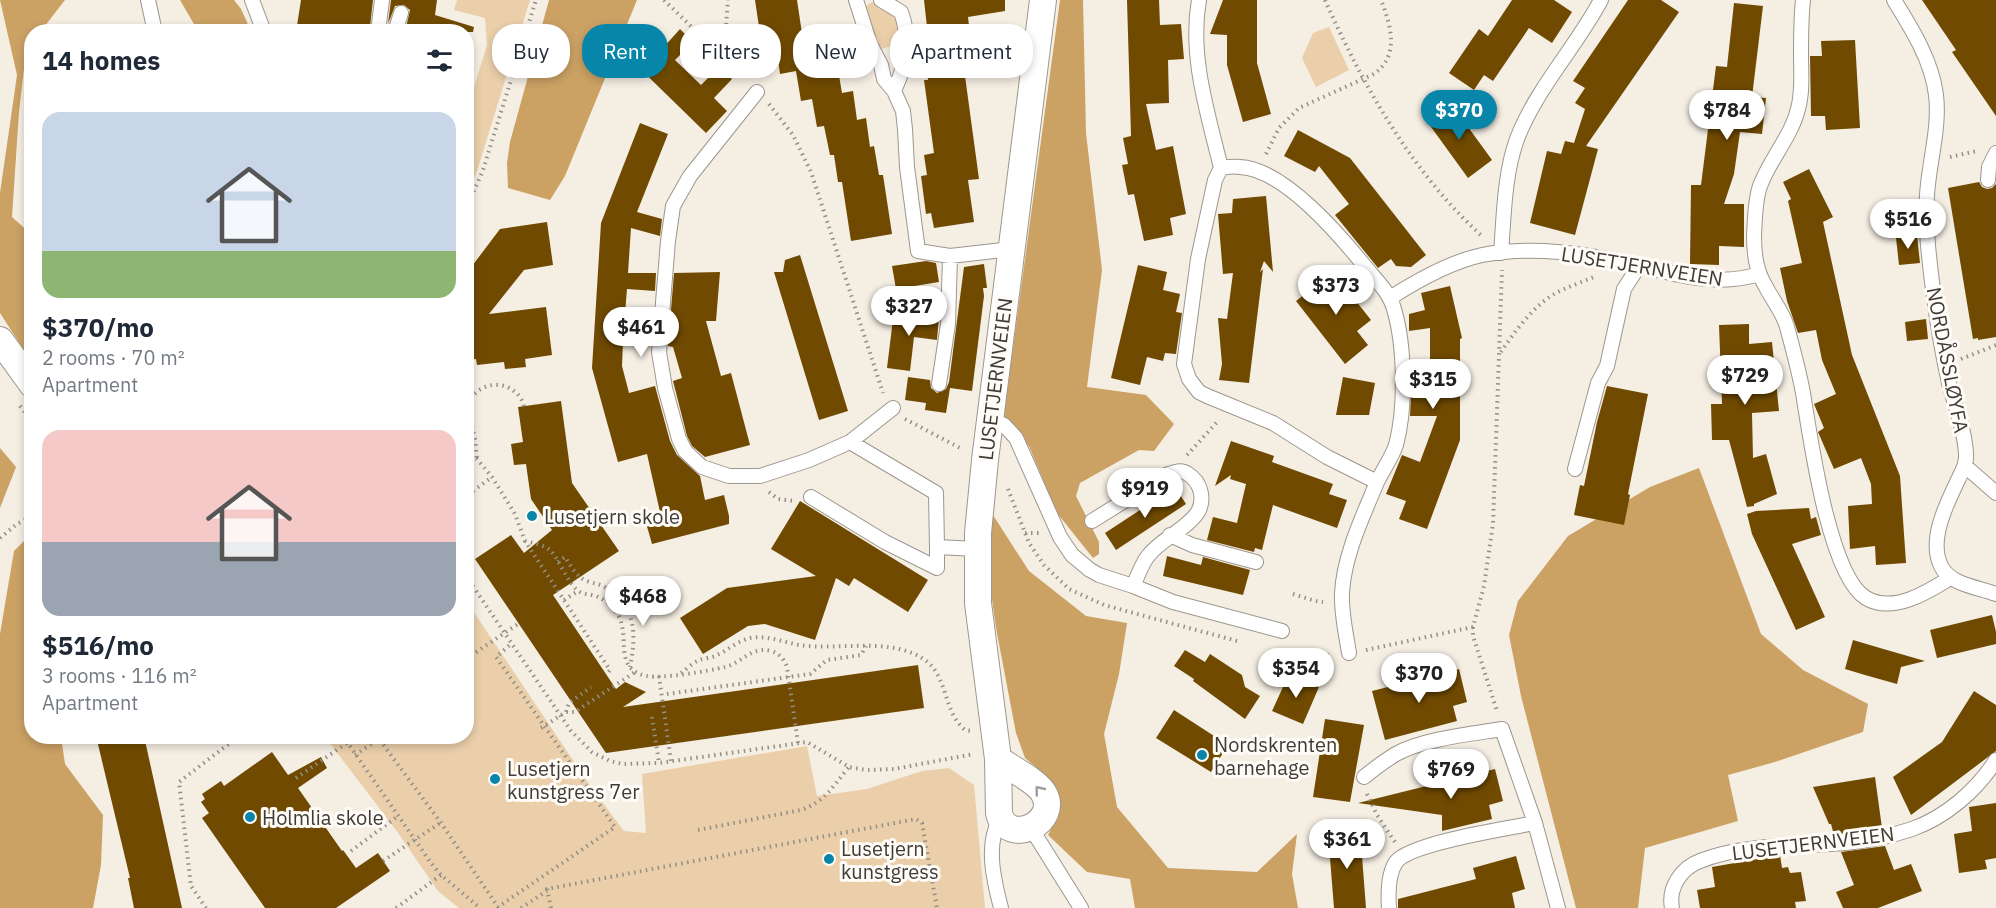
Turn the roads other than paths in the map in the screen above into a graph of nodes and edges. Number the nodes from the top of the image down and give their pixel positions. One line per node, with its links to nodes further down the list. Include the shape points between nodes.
1 (148, 0): 12 (lane)
2 (252, 0): 13 (lane)
3 (382, 0): 14 (lane)
4 (856, 0): 16 (lane, via 884,79)
5 (881, 0): 16 (lane, via 901,12 905,22 908,47)
6 (1043, 0): 21 (street, LUSETJERNVEIEN)
7 (1199, 0): 19 (lane, via 1199,73)
8 (1601, 0): 22 (lane, via 1535,104 1517,140 1508,177)
9 (1803, 0): 25 (lane, via 1799,107 1757,199 1754,243)
10 (1894, 0): 33 (lane, NORDÅSSLØYFA, via 1918,40 1936,93 1927,238 1945,364 1965,444)
11 (401, 13): 15 (lane)
12 (153, 24)
13 (261, 24)
14 (379, 24)
15 (398, 24)
16 (894, 91): 23 (lane, via 906,129 918,251)
17 (757, 92): 32 (lane, via 690,176 673,206 659,352 674,419 685,451 702,467 738,477 760,476)
18 (1996, 153): 20 (lane)
19 (1221, 168): 26 (lane, via 1241,166 1275,180 1322,216); 35 (lane, via 1202,238 1184,364 1187,375 1199,392 1273,423)
20 (1988, 180)
21 (1012, 249): 23 (lane); 31 (street, LUSETJERNVEIEN)
22 (1501, 253): 24 (lane, LUSETJERNVEIEN, via 1554,251); 26 (lane, LUSETJERNVEIEN, via 1452,265)
23 (950, 256): 29 (lane, via 948,324)
24 (1635, 265): 25 (lane, LUSETJERNVEIEN, via 1726,281); 34 (lane, via 1624,289 1607,366 1598,383)
25 (1759, 274): 43 (lane, via 1786,323 1821,493 1833,537 1853,584 1868,599 1888,603 1928,592)
26 (1390, 298): 35 (lane, via 1397,321 1402,404 1395,448)
27 (0, 340): 28 (street)
28 (24, 373)
29 (939, 384)
30 (893, 408): 32 (lane)
31 (990, 418): 41 (street, LUSETJERNVEIEN); 44 (lane, via 1004,424 1020,445 1048,514 1072,555 1099,575)
32 (850, 442): 40 (lane, via 936,493)
33 (1965, 466): 36 (lane); 43 (lane, NORDÅSSLØYFA, via 1938,539 1939,559)
34 (1575, 469)
35 (1377, 482): 47 (lane, via 1345,574 1342,600)
36 (1996, 493)
37 (812, 497): 40 (lane, via 885,543 937,568)
38 (1092, 521): 39 (lane, via 1166,475 1186,472 1201,489 1202,499 1198,512)
39 (1170, 535): 42 (lane); 44 (lane, via 1147,557)
40 (937, 547): 41 (lane)
41 (977, 549): 48 (street, LUSETJERNVEIEN, via 980,624 994,729)
42 (1256, 562)
43 (1950, 578): 45 (lane)
44 (1133, 586): 46 (lane, via 1173,602)
45 (1996, 594)
46 (1282, 631)
47 (1349, 653)
48 (989, 756): 51 (street, LUSETJERNVEIEN); 53 (street, one-way to 48, via 1047,809 1044,793)
49 (1996, 760): 58 (lane, LUSETJERNVEIEN, via 1962,799 1913,828 1874,839 1748,850 1698,861 1680,874 1673,886)
50 (1364, 777): 52 (lane, via 1409,749 1502,729)
51 (1000, 819): 53 (street, via 1014,830); 54 (lane, via 993,837 993,857)
52 (1535, 823): 56 (lane, via 1427,846 1404,855 1391,877); 57 (lane)
53 (1032, 828): 55 (lane)
54 (1001, 908)
55 (1081, 908)
56 (1389, 908)
57 (1558, 908)
58 (1672, 908)

